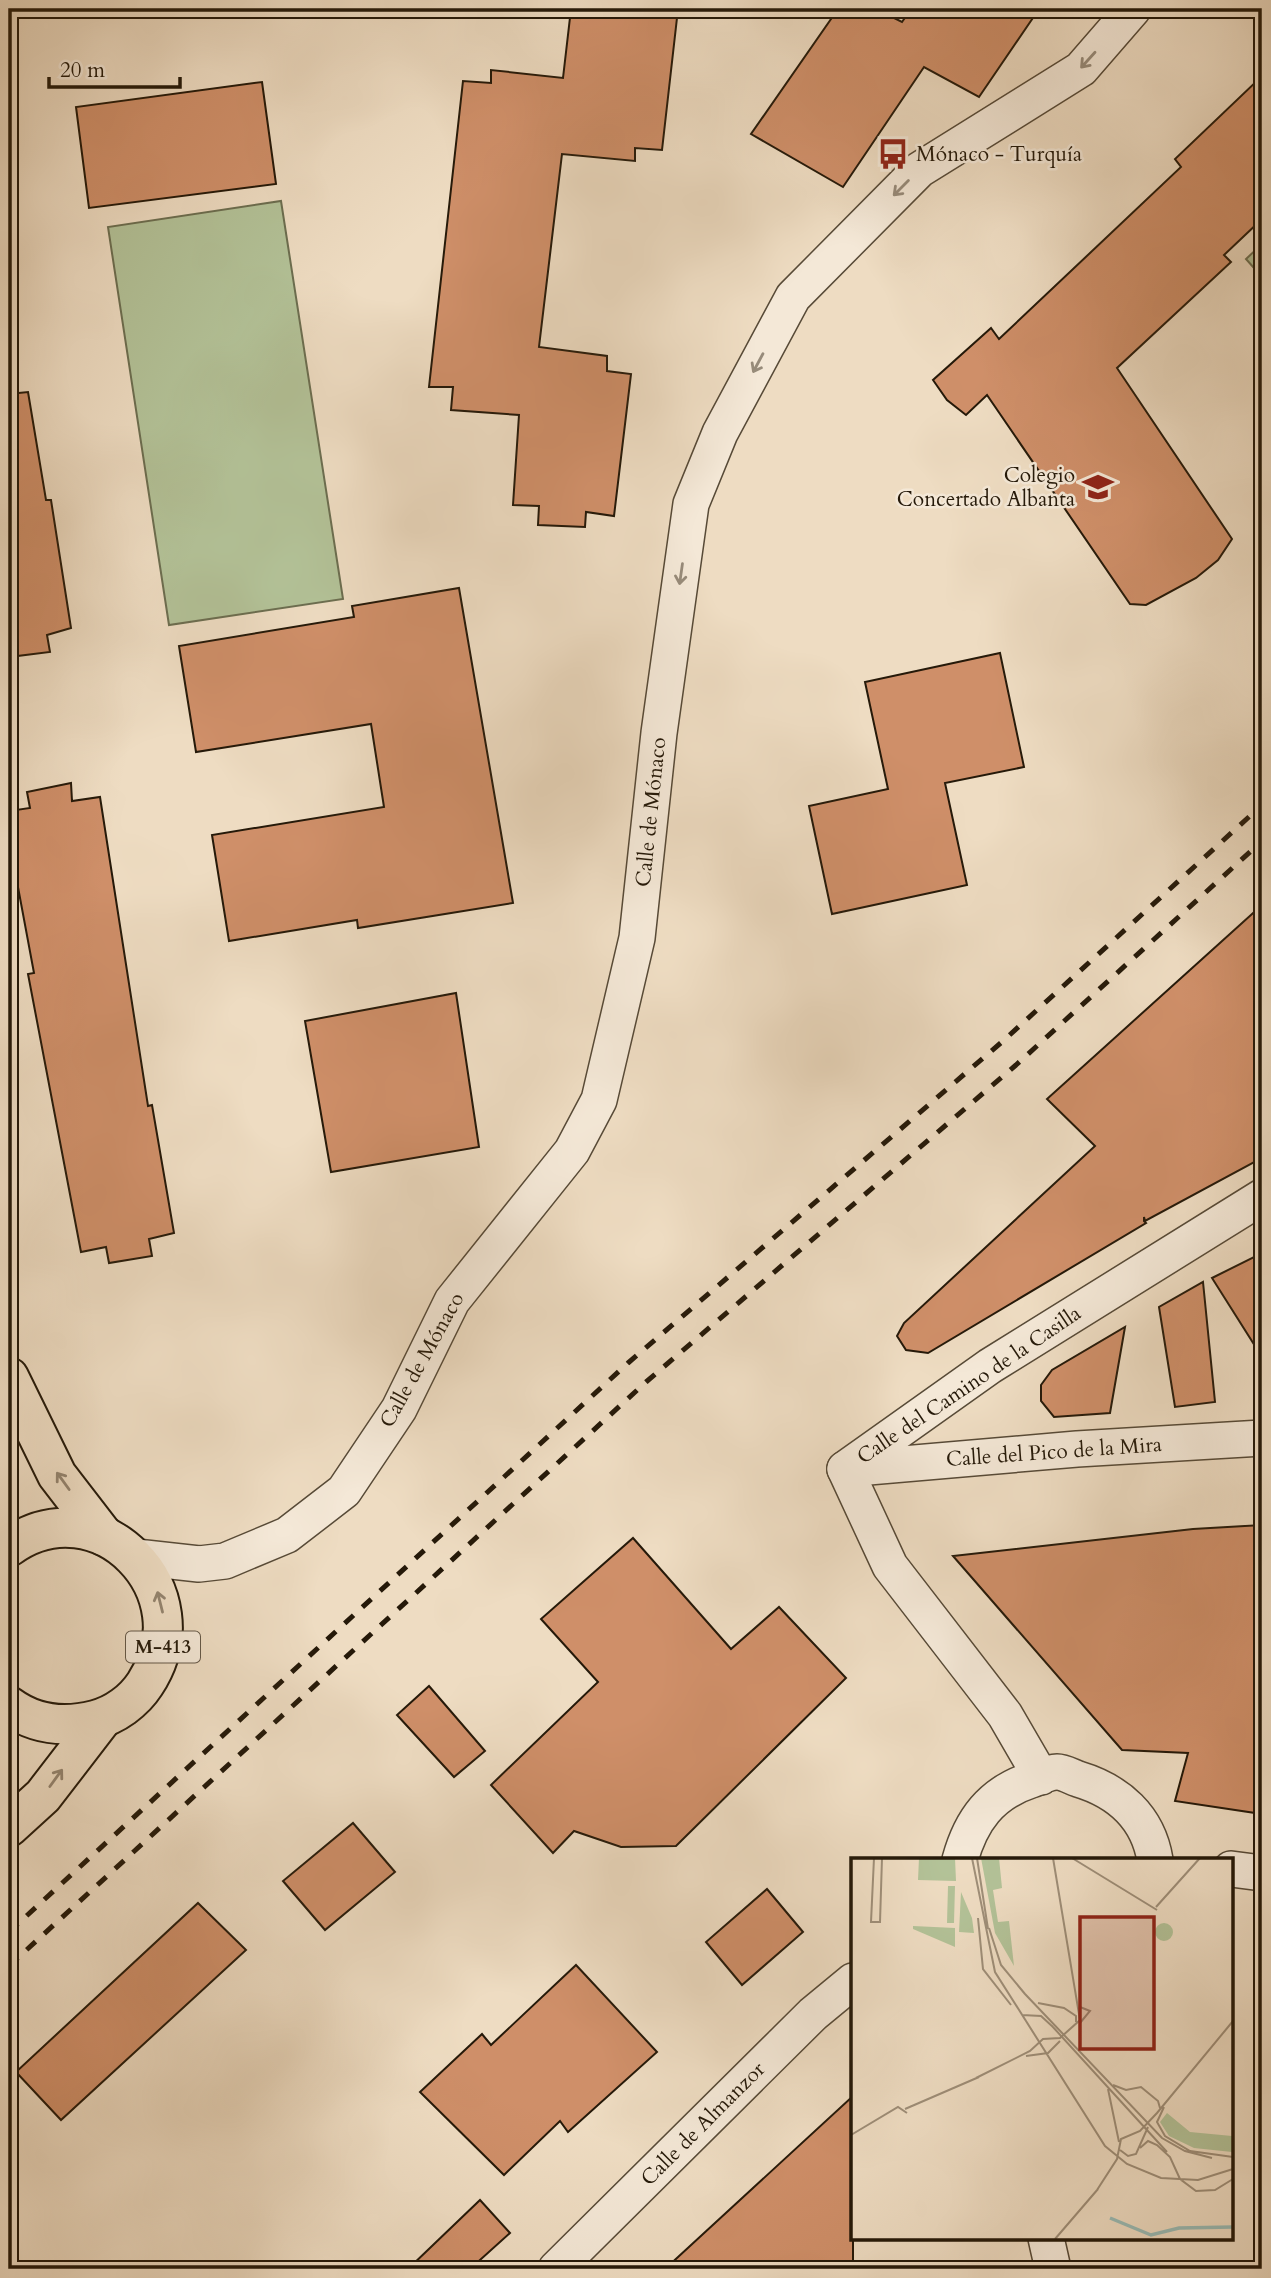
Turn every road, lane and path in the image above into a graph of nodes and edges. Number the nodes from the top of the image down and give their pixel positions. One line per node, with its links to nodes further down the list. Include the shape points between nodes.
1 (1133, 9): 8 (street, Calle de Mónaco, one-way to 8, via 1081,69 919,170 793,298 720,432 691,504 637,938 599,1100 572,1151 452,1301 398,1409 344,1490 287,1535 225,1561 199,1564)
2 (1262, 1197): 5 (street, Calle del Camino de la Casilla, via 990,1366)
3 (9, 1377): 6 (main road, one-way to 3, via 57,1475)
4 (1262, 1438): 5 (street, Calle del Pico de la Mira)
5 (845, 1469): 11 (street, Calle del Camino de la Casilla, via 890,1566 1005,1715)
6 (104, 1536): 7 (main road, M-413, via 76,1528 47,1530); 8 (main road, M-413)
7 (9, 1547)
8 (136, 1557): 10 (main road, M-413, one-way to 8, via 124,1707 141,1690 163,1647 160,1599)
9 (9, 1706): 10 (main road, M-413, via 20,1715 47,1723 75,1725)
10 (103, 1718): 12 (main road, M-413, one-way to 10, via 43,1796)
11 (1041, 1777): 13 (street, via 1012,1786 987,1804 969,1830); 14 (street, via 1057,1772 1101,1786 1126,1803)
12 (9, 1827)
13 (961, 1858)
14 (1160, 1858)
15 (1232, 1868): 16 (street)
16 (1262, 1873)
17 (851, 1983): 19 (street, Calle de Almanzor)
18 (1046, 2240): 20 (street)
19 (556, 2269)
20 (1053, 2269)

